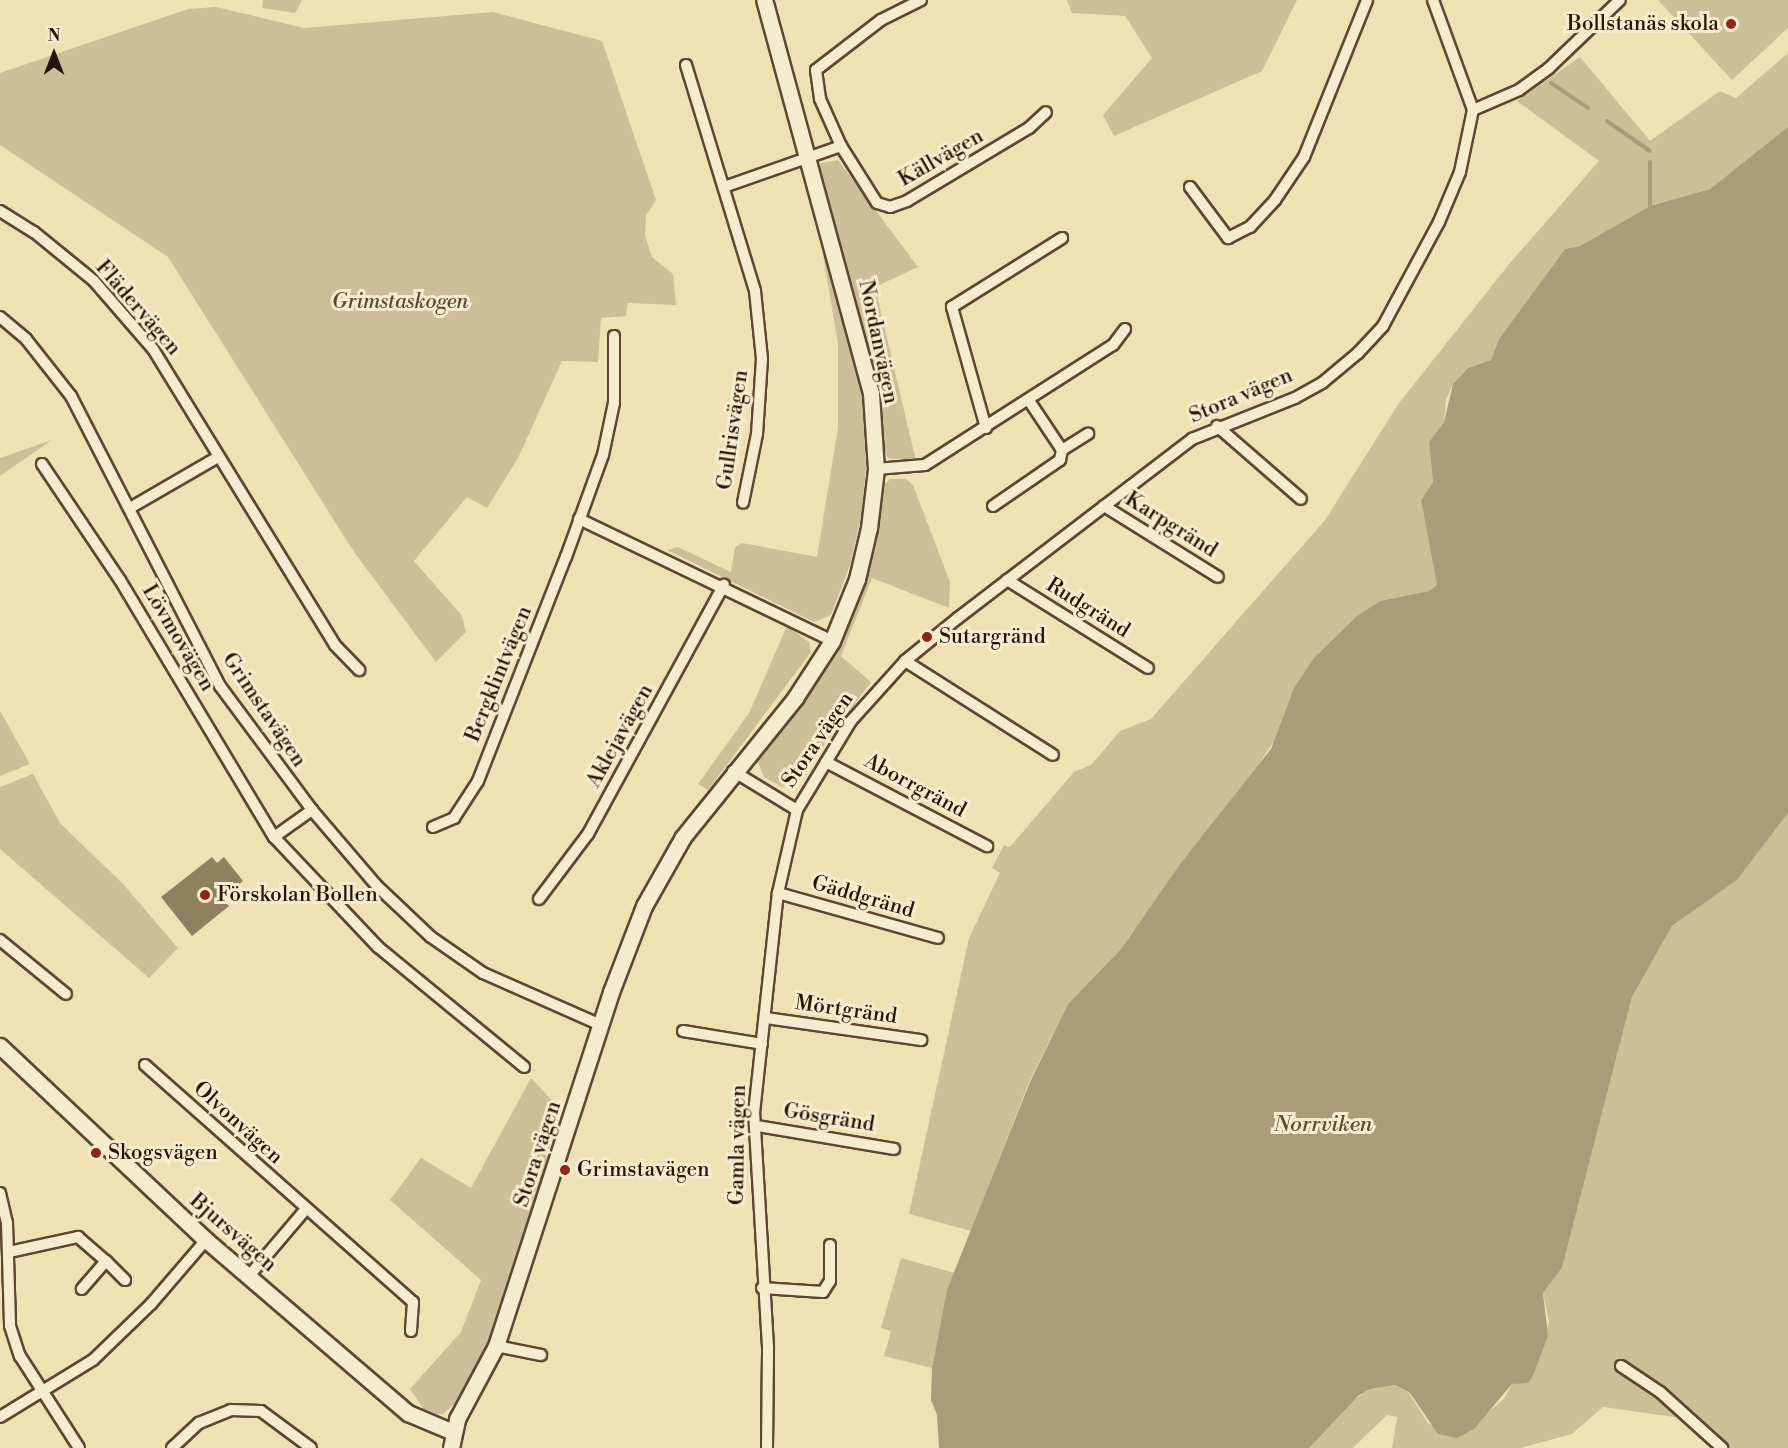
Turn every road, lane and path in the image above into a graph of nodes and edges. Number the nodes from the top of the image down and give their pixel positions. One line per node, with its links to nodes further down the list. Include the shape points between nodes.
1 (764, 0): 10 (street, Nordanvägen)
2 (921, 0): 9 (street, Källvägen, via 880,20 816,70 820,99)
3 (1367, 0): 12 (street, via 1304,157 1263,213 1228,238)
4 (1433, 0): 7 (street)
5 (1620, 0): 7 (street, via 1541,74 1519,90)
6 (686, 65): 11 (street, Gullrisvägen)
7 (1473, 110): 19 (street, Stora vägen, via 1460,172 1412,278 1383,326 1322,383)
8 (1046, 112): 9 (street, Källvägen, via 1029,128 890,207 877,203)
9 (841, 146): 10 (street)
10 (807, 158): 11 (street); 25 (street, Nordanvägen, via 871,393)
11 (724, 187): 27 (street, Gullrisvägen, via 755,291 762,359 757,434)
12 (1190, 188)
13 (0, 211): 23 (street, Flädervägen, via 34,232 94,281 153,349)
14 (1062, 238): 20 (street, via 952,306)
15 (0, 317): 30 (street, Grimstavägen, via 26,339 71,396)
16 (1125, 329): 18 (street, via 1113,345)
17 (614, 336): 31 (street, Bergklintvägen, via 614,403 603,455)
18 (1030, 402): 20 (street); 22 (street)
19 (1217, 426): 26 (street); 29 (street, Stora vägen, via 1192,439)
20 (986, 428): 25 (street, via 925,465)
21 (1088, 434): 22 (street)
22 (1062, 450): 28 (street, via 1060,460)
23 (218, 457): 30 (street); 38 (street, Flädervägen, via 335,645)
24 (42, 464): 45 (street, Lövmovägen, via 120,580)
25 (876, 469): 35 (street, Nordanvägen, via 857,579)
26 (1301, 499)
27 (743, 503)
28 (993, 506)
29 (1104, 506): 32 (street, Karpgränd); 33 (street, Stora vägen)
30 (130, 508): 42 (street, Grimstavägen, via 220,686)
31 (579, 519): 34 (street); 44 (street, Bergklintvägen, via 477,781 454,818)
32 (1218, 577)
33 (1007, 580): 36 (street, Stora vägen); 37 (street, Rudgränd)
34 (724, 585): 35 (street); 48 (street, Aklejavägen, via 588,834)
35 (832, 641): 41 (street, Nordanvägen, via 795,698)
36 (905, 661): 39 (street); 40 (street, Stora vägen, via 851,722)
37 (1148, 668)
38 (359, 670)
39 (1053, 755)
40 (826, 762): 43 (street, Stora vägen); 46 (street, Aborrgränd)
41 (733, 771): 43 (street, Stora vägen); 53 (street, Stora vägen, via 662,872 627,948)
42 (312, 810): 45 (street); 53 (street, Grimstavägen, via 378,886 431,937 483,973)
43 (797, 810): 47 (street, Gamla vägen)
44 (433, 827)
45 (274, 837): 59 (street, Lövmovägen, via 378,947)
46 (987, 846)
47 (778, 893): 49 (street, Gäddgränd); 52 (street, Gamla vägen)
48 (539, 899)
49 (938, 938)
50 (0, 940): 51 (street)
51 (66, 994)
52 (766, 1018): 55 (street, Mörtgränd); 56 (street, Gamla vägen)
53 (601, 1025): 73 (street, Stora vägen)
54 (682, 1031): 56 (street)
55 (921, 1040)
56 (762, 1044): 60 (street, Gamla vägen, via 754,1113)
57 (0, 1046): 64 (street, Bjursvägen)
58 (145, 1065): 63 (street, Olvonvägen)
59 (524, 1067)
60 (757, 1126): 61 (street, Gösgränd); 70 (street, Gamla vägen, via 756,1193)
61 (894, 1149)
62 (0, 1193): 66 (street)
63 (305, 1210): 68 (street); 72 (street, Olvonvägen, via 413,1302)
64 (206, 1240): 68 (street, Bjursvägen); 76 (street, via 151,1304 93,1360)
65 (830, 1245): 70 (street, via 830,1281 823,1292)
66 (9, 1251): 67 (street, via 78,1237); 76 (street, via 10,1326 20,1356)
67 (106, 1261): 69 (street); 71 (street)
68 (249, 1276): 78 (street, Bjursvägen, via 408,1413)
69 (125, 1280)
70 (762, 1287): 83 (street, Gamla vägen, via 768,1347)
71 (82, 1289)
72 (411, 1331)
73 (496, 1346): 74 (street); 78 (street, Stora vägen)
74 (541, 1355)
75 (1621, 1366): 84 (street, via 1660,1392)
76 (42, 1393): 77 (street); 79 (street)
77 (0, 1417)
78 (453, 1432): 82 (street, Stora vägen)
79 (79, 1448)
80 (172, 1448): 81 (street, via 199,1423 231,1410 261,1411)
81 (311, 1448)
82 (451, 1448)
83 (767, 1448)
84 (1722, 1448)

